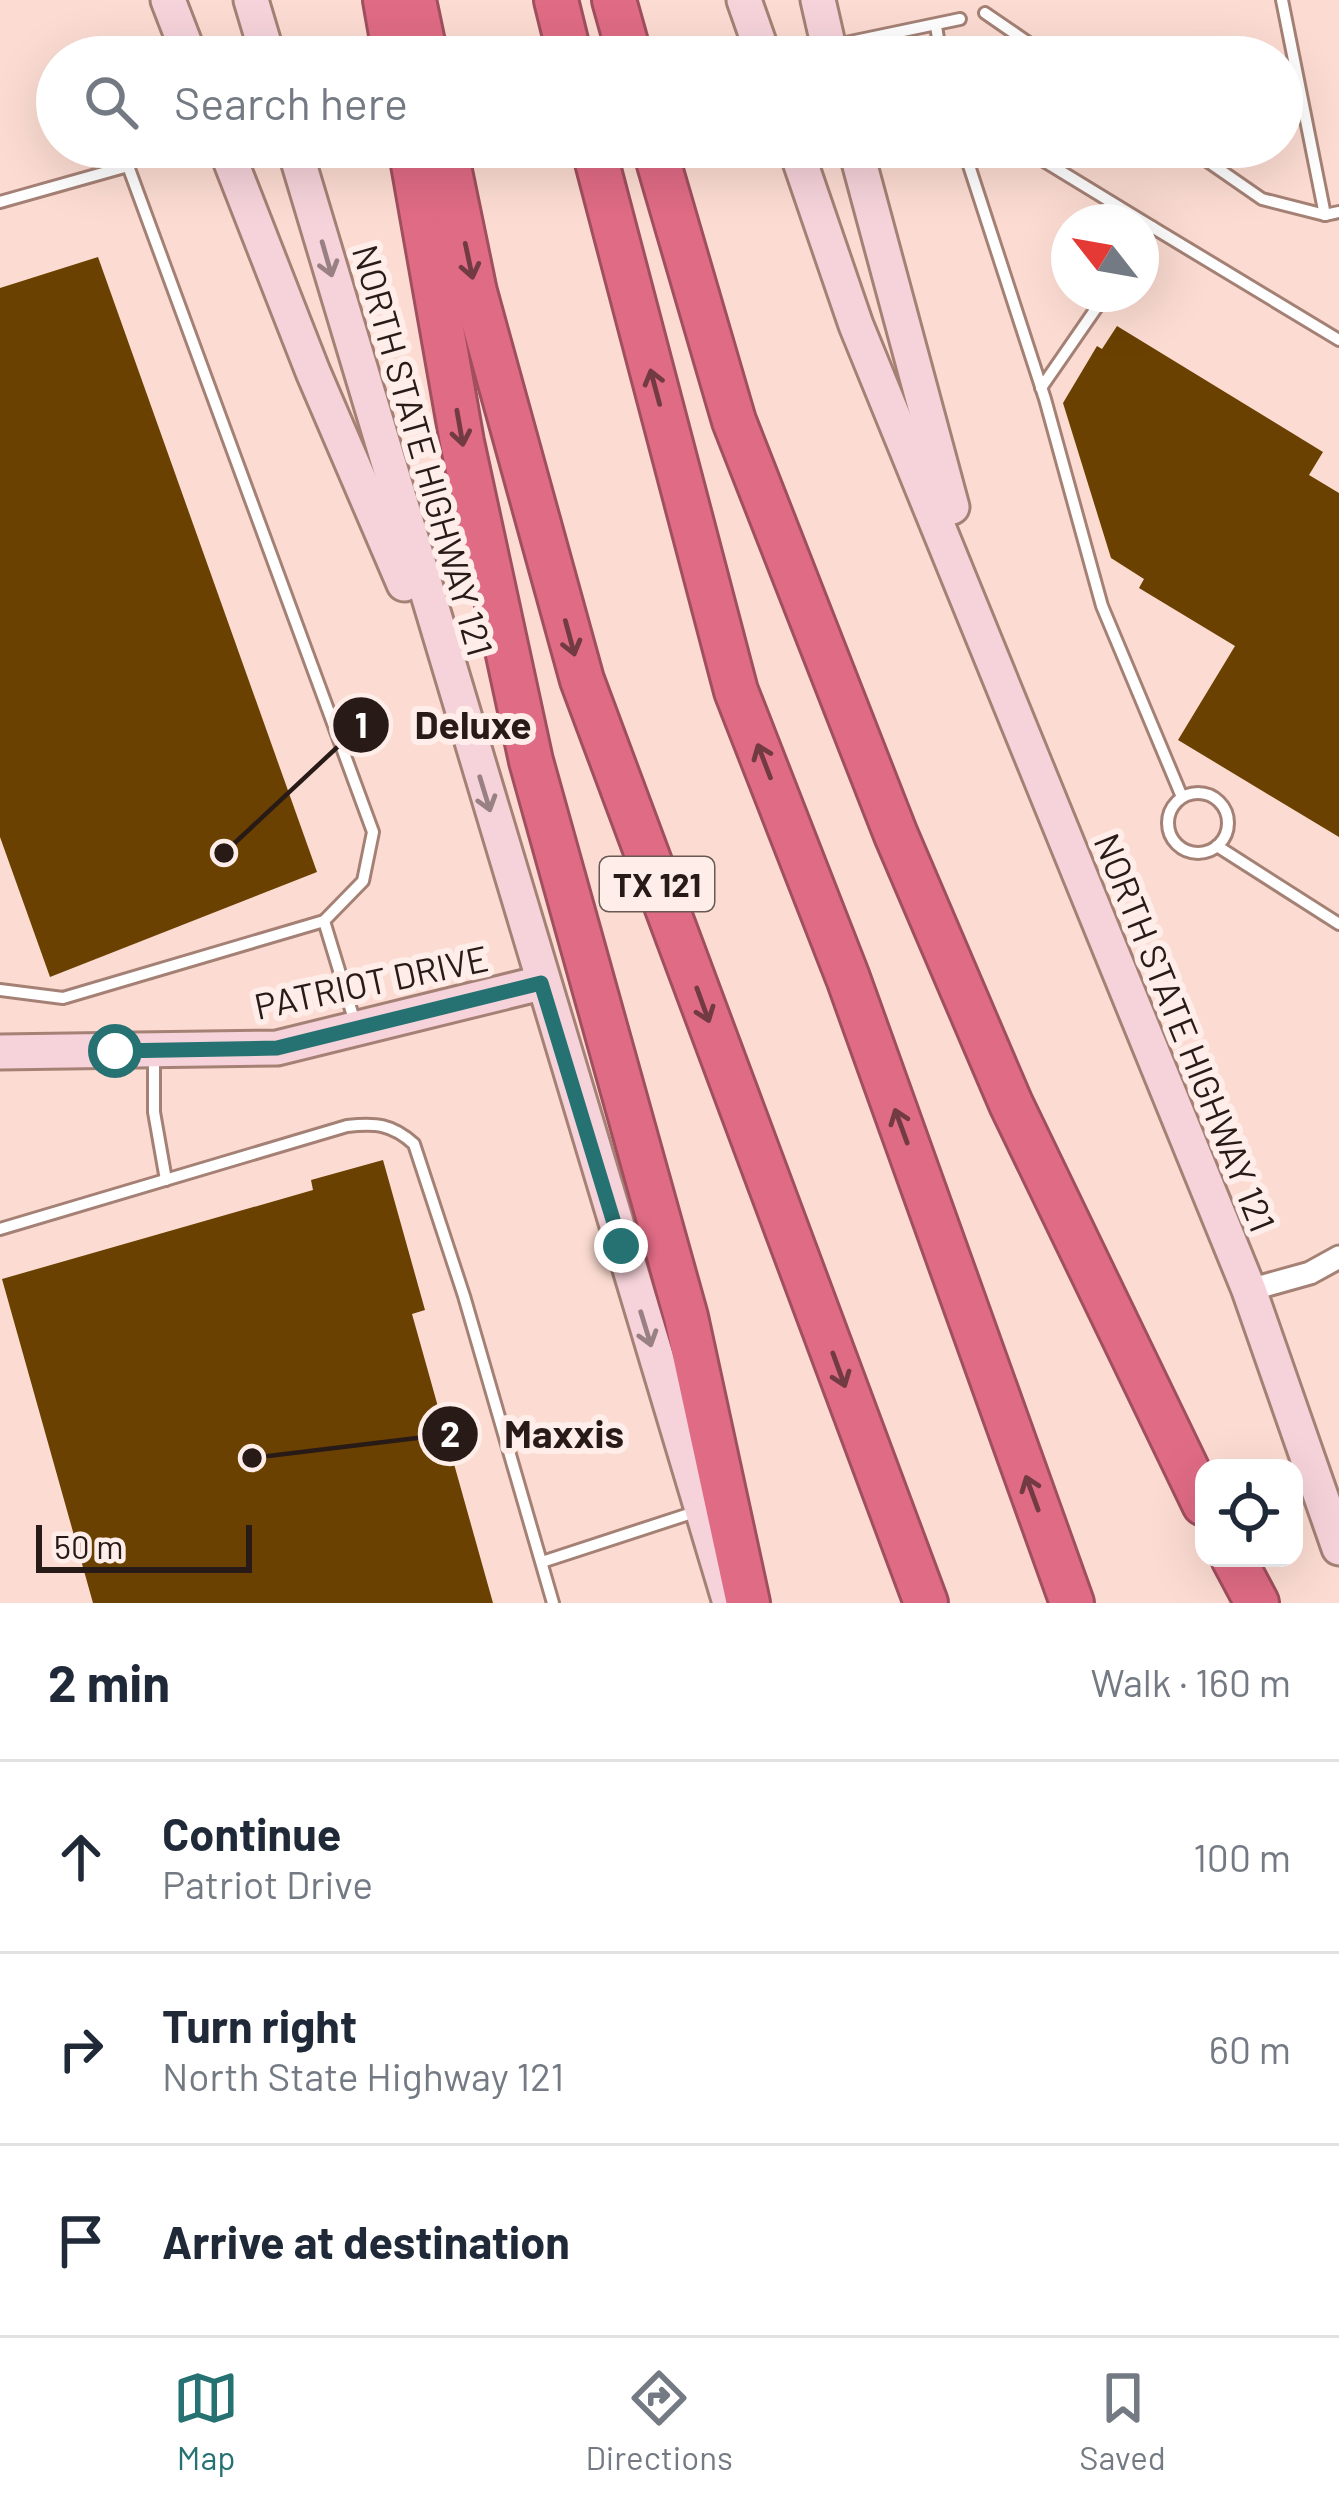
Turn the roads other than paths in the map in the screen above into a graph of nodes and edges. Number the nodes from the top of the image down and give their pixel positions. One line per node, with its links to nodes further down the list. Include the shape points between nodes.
1 (168, 0): 13 (main road)
2 (251, 0): 14 (main road)
3 (385, 0): 15 (highway)
4 (414, 0): 16 (highway)
5 (556, 0): 17 (highway)
6 (614, 0): 18 (highway)
7 (744, 0): 19 (main road)
8 (818, 0): 20 (main road)
9 (1282, 0): 24 (lane)
10 (985, 13): 23 (lane)
11 (960, 19): 12 (lane)
12 (936, 26): 21 (lane); 22 (lane)
13 (182, 36)
14 (262, 36)
15 (391, 36)
16 (422, 36)
17 (565, 36)
18 (623, 36)
19 (757, 36)
20 (826, 36)
21 (895, 36)
22 (938, 36)
23 (1018, 36)
24 (1290, 36)
25 (1303, 89): 41 (lane)
26 (121, 168): 39 (lane)
27 (129, 168): 50 (lane, via 374,832 364,881)
28 (233, 168): 47 (main road)
29 (300, 168): 47 (main road, NORTH STATE HIGHWAY 121, one-way to 47)
30 (414, 168): 68 (highway, one-way to 68, via 531,760 686,1317)
31 (449, 168): 69 (highway, TX 121, one-way to 69, via 582,680)
32 (599, 168): 70 (highway, one-way to 32, via 736,691)
33 (660, 168): 61 (highway, via 734,421 896,835 1011,1104)
34 (802, 168): 46 (main road, NORTH STATE HIGHWAY 121, via 856,325)
35 (861, 168): 46 (main road)
36 (970, 168): 45 (lane)
37 (1055, 168): 40 (lane)
38 (1217, 168): 41 (lane, via 1262,199)
39 (0, 202)
40 (1114, 204)
41 (1332, 213)
42 (1159, 231): 44 (lane)
43 (1094, 312): 45 (lane)
44 (1339, 340)
45 (1041, 388): 48 (lane, via 1102,606)
46 (1016, 716): 60 (main road, NORTH STATE HIGHWAY 121)
47 (464, 722): 52 (main road, NORTH STATE HIGHWAY 121, one-way to 52)
48 (1182, 797): 49 (lane, via 1204,793 1222,805 1228,827); 49 (lane, via 1169,814 1175,843 1194,854)
49 (1217, 846): 51 (lane)
50 (324, 921): 53 (lane, via 63,998); 54 (lane)
51 (1339, 924)
52 (541, 983): 54 (main road, PATRIOT DRIVE); 62 (main road, NORTH STATE HIGHWAY 121, one-way to 62)
53 (0, 990)
54 (357, 1028): 55 (main road, PATRIOT DRIVE, via 277,1048)
55 (154, 1050): 56 (main road, PATRIOT DRIVE); 57 (lane)
56 (0, 1052)
57 (166, 1180): 58 (lane); 64 (lane, via 347,1126 376,1123 414,1144)
58 (0, 1229)
59 (1339, 1257): 60 (street)
60 (1250, 1291): 63 (main road, NORTH STATE HIGHWAY 121)
61 (1195, 1485)
62 (701, 1510): 64 (lane); 67 (main road, NORTH STATE HIGHWAY 121)
63 (1339, 1548)
64 (542, 1562): 66 (lane)
65 (1238, 1567): 71 (highway)
66 (553, 1603)
67 (730, 1603)
68 (748, 1603)
69 (926, 1603)
70 (1072, 1603)
71 (1257, 1603)

